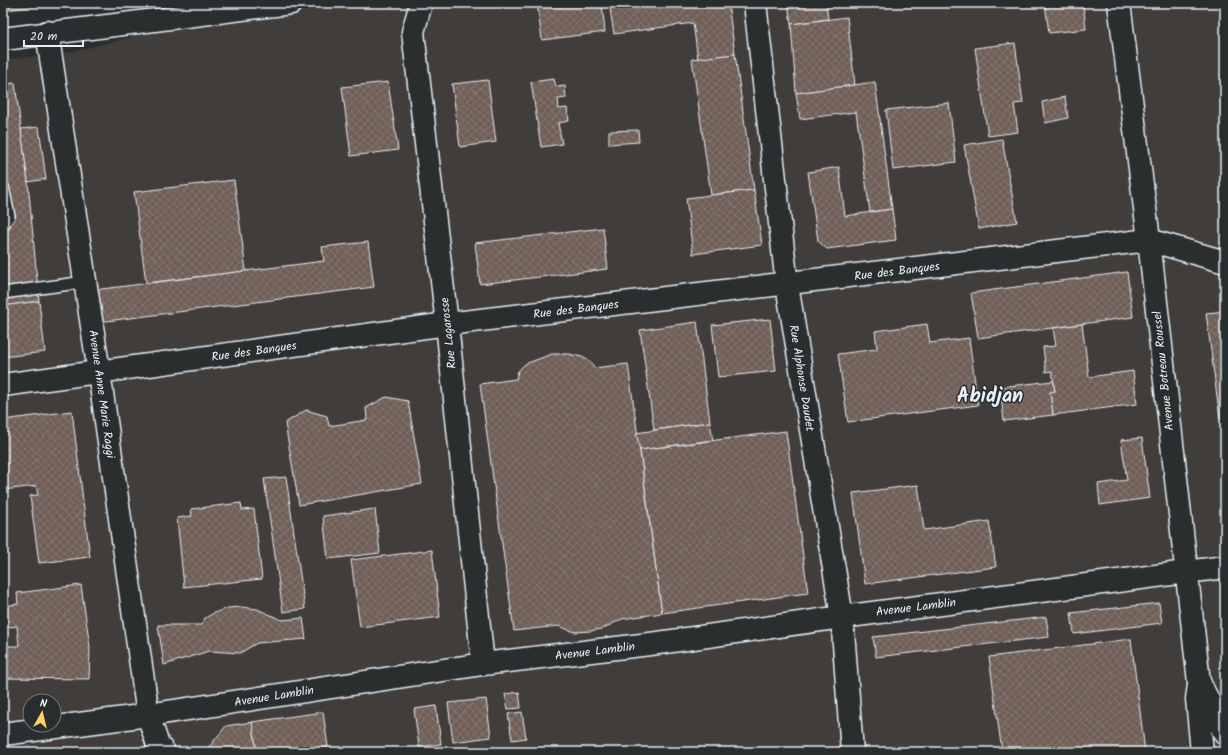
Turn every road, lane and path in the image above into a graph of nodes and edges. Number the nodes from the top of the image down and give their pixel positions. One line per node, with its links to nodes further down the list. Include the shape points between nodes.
1 (421, 3): 15 (street, Rue Lagarosse, via 412,32)
2 (755, 3): 13 (street, Rue Alphonse Daudet)
3 (1118, 3): 10 (street, Avenue Botreau Roussel)
4 (279, 4): 5 (street)
5 (187, 9): 6 (street)
6 (47, 32): 7 (street); 12 (street, Avenue Anne Marie Raggi)
7 (3, 39)
8 (3, 187): 9 (lane, via 9,216)
9 (3, 225)
10 (1149, 240): 11 (street); 13 (street, Rue des Banques); 19 (street, Avenue Botreau Roussel)
11 (1225, 262)
12 (85, 282): 14 (lane); 16 (street, Avenue Anne Marie Raggi)
13 (787, 284): 15 (street, Rue des Banques); 20 (street, Rue Alphonse Daudet)
14 (3, 293)
15 (447, 324): 16 (street, Rue des Banques); 21 (street, Rue Lagarosse)
16 (99, 372): 17 (street, Rue des Banques); 23 (street, Avenue Anne Marie Raggi)
17 (3, 386)
18 (1225, 567): 19 (street, Avenue Lamblin)
19 (1188, 572): 20 (street, Avenue Lamblin); 22 (street, Avenue Botreau Roussel)
20 (842, 617): 21 (street, Avenue Lamblin); 27 (street, Rue Alphonse Daudet)
21 (483, 664): 23 (street, Avenue Lamblin)
22 (1199, 682): 25 (street, Avenue Botreau Roussel); 28 (street, via 1197,699)
23 (148, 715): 24 (street, Avenue Lamblin); 26 (street, Avenue Anne Marie Raggi, via 158,745)
24 (3, 734)
25 (1225, 734)
26 (164, 752)
27 (852, 752)
28 (1202, 752)

